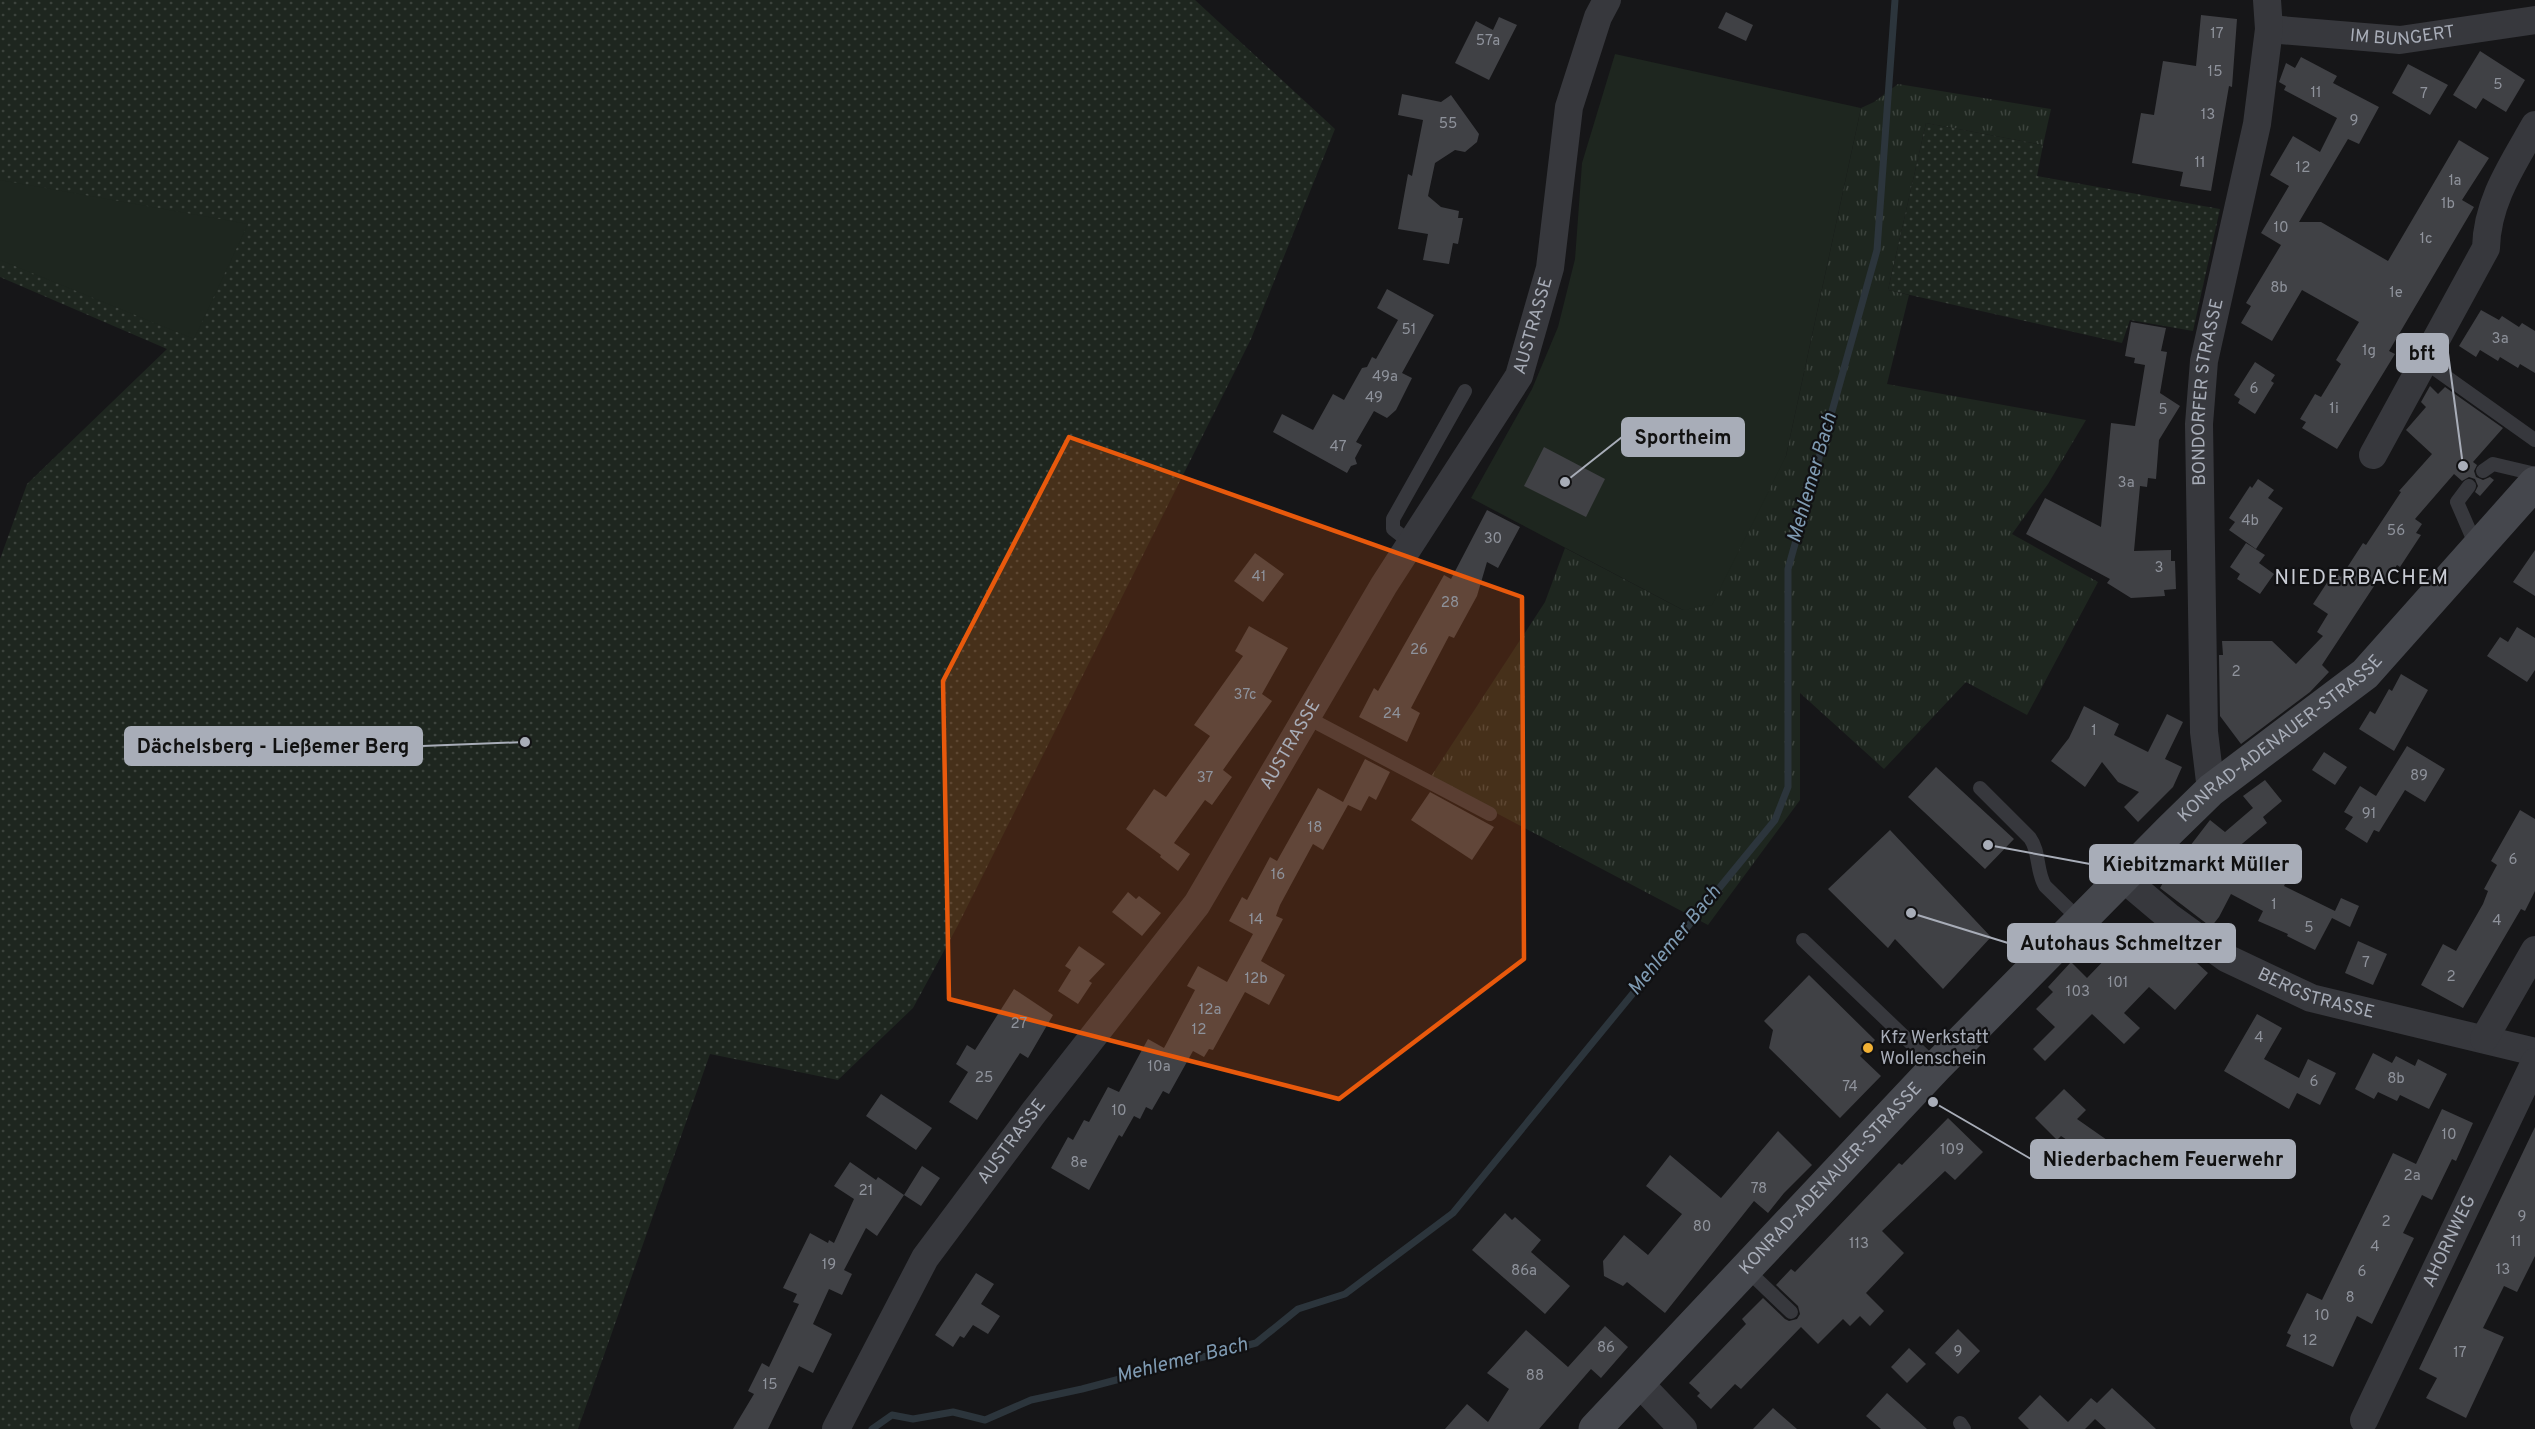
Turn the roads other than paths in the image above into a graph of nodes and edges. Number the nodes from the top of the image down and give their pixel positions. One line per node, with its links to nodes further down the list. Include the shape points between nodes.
1 (1607, 0): 14 (street, AUSTRASSE, via 1569,107 1550,268 1519,375)
2 (2267, 0): 4 (street, BONDORFER STRASSE)
3 (2535, 20): 4 (street, IM BUNGERT, via 2400,40)
4 (2269, 29): 18 (street, BONDORFER STRASSE, via 2257,124 2204,361 2199,424 2204,732)
5 (2535, 125): 6 (street, via 2497,192 2486,228 2486,248)
6 (2424, 361): 8 (lane); 9 (street)
7 (1465, 391): 14 (lane, via 1393,519 1393,529)
8 (2535, 441)
9 (2373, 455)
10 (2483, 471): 11 (lane, via 2493,464)
11 (2535, 474)
12 (2535, 483): 15 (main road, KONRAD-ADENAUER-STRASSE)
13 (2469, 486): 15 (lane, via 2457,502)
14 (1411, 543): 16 (street, AUSTRASSE)
15 (2477, 549): 18 (main road, KONRAD-ADENAUER-STRASSE, via 2365,674)
16 (1306, 717): 19 (lane); 32 (street, AUSTRASSE, via 1197,904 926,1258)
17 (1980, 788): 21 (lane, via 2030,838 2045,886)
18 (2211, 790): 20 (main road, KONRAD-ADENAUER-STRASSE)
19 (1490, 814)
20 (2123, 878): 21 (main road, KONRAD-ADENAUER-STRASSE); 24 (street, BERGSTRASSE, via 2226,958 2311,998)
21 (2081, 921): 27 (main road, KONRAD-ADENAUER-STRASSE)
22 (1803, 939): 27 (lane)
23 (2535, 950): 24 (street)
24 (2484, 1039): 25 (street, BERGSTRASSE)
25 (2535, 1052)
26 (2535, 1062): 31 (street, AHORNWEG)
27 (1936, 1067): 28 (main road, KONRAD-ADENAUER-STRASSE)
28 (1747, 1270): 29 (lane); 30 (main road, KONRAD-ADENAUER-STRASSE)
29 (1791, 1312)
30 (1640, 1384): 33 (main road, KONRAD-ADENAUER-STRASSE); 34 (street)
31 (2364, 1420)
32 (836, 1429)
33 (1595, 1429)
34 (1683, 1429)

